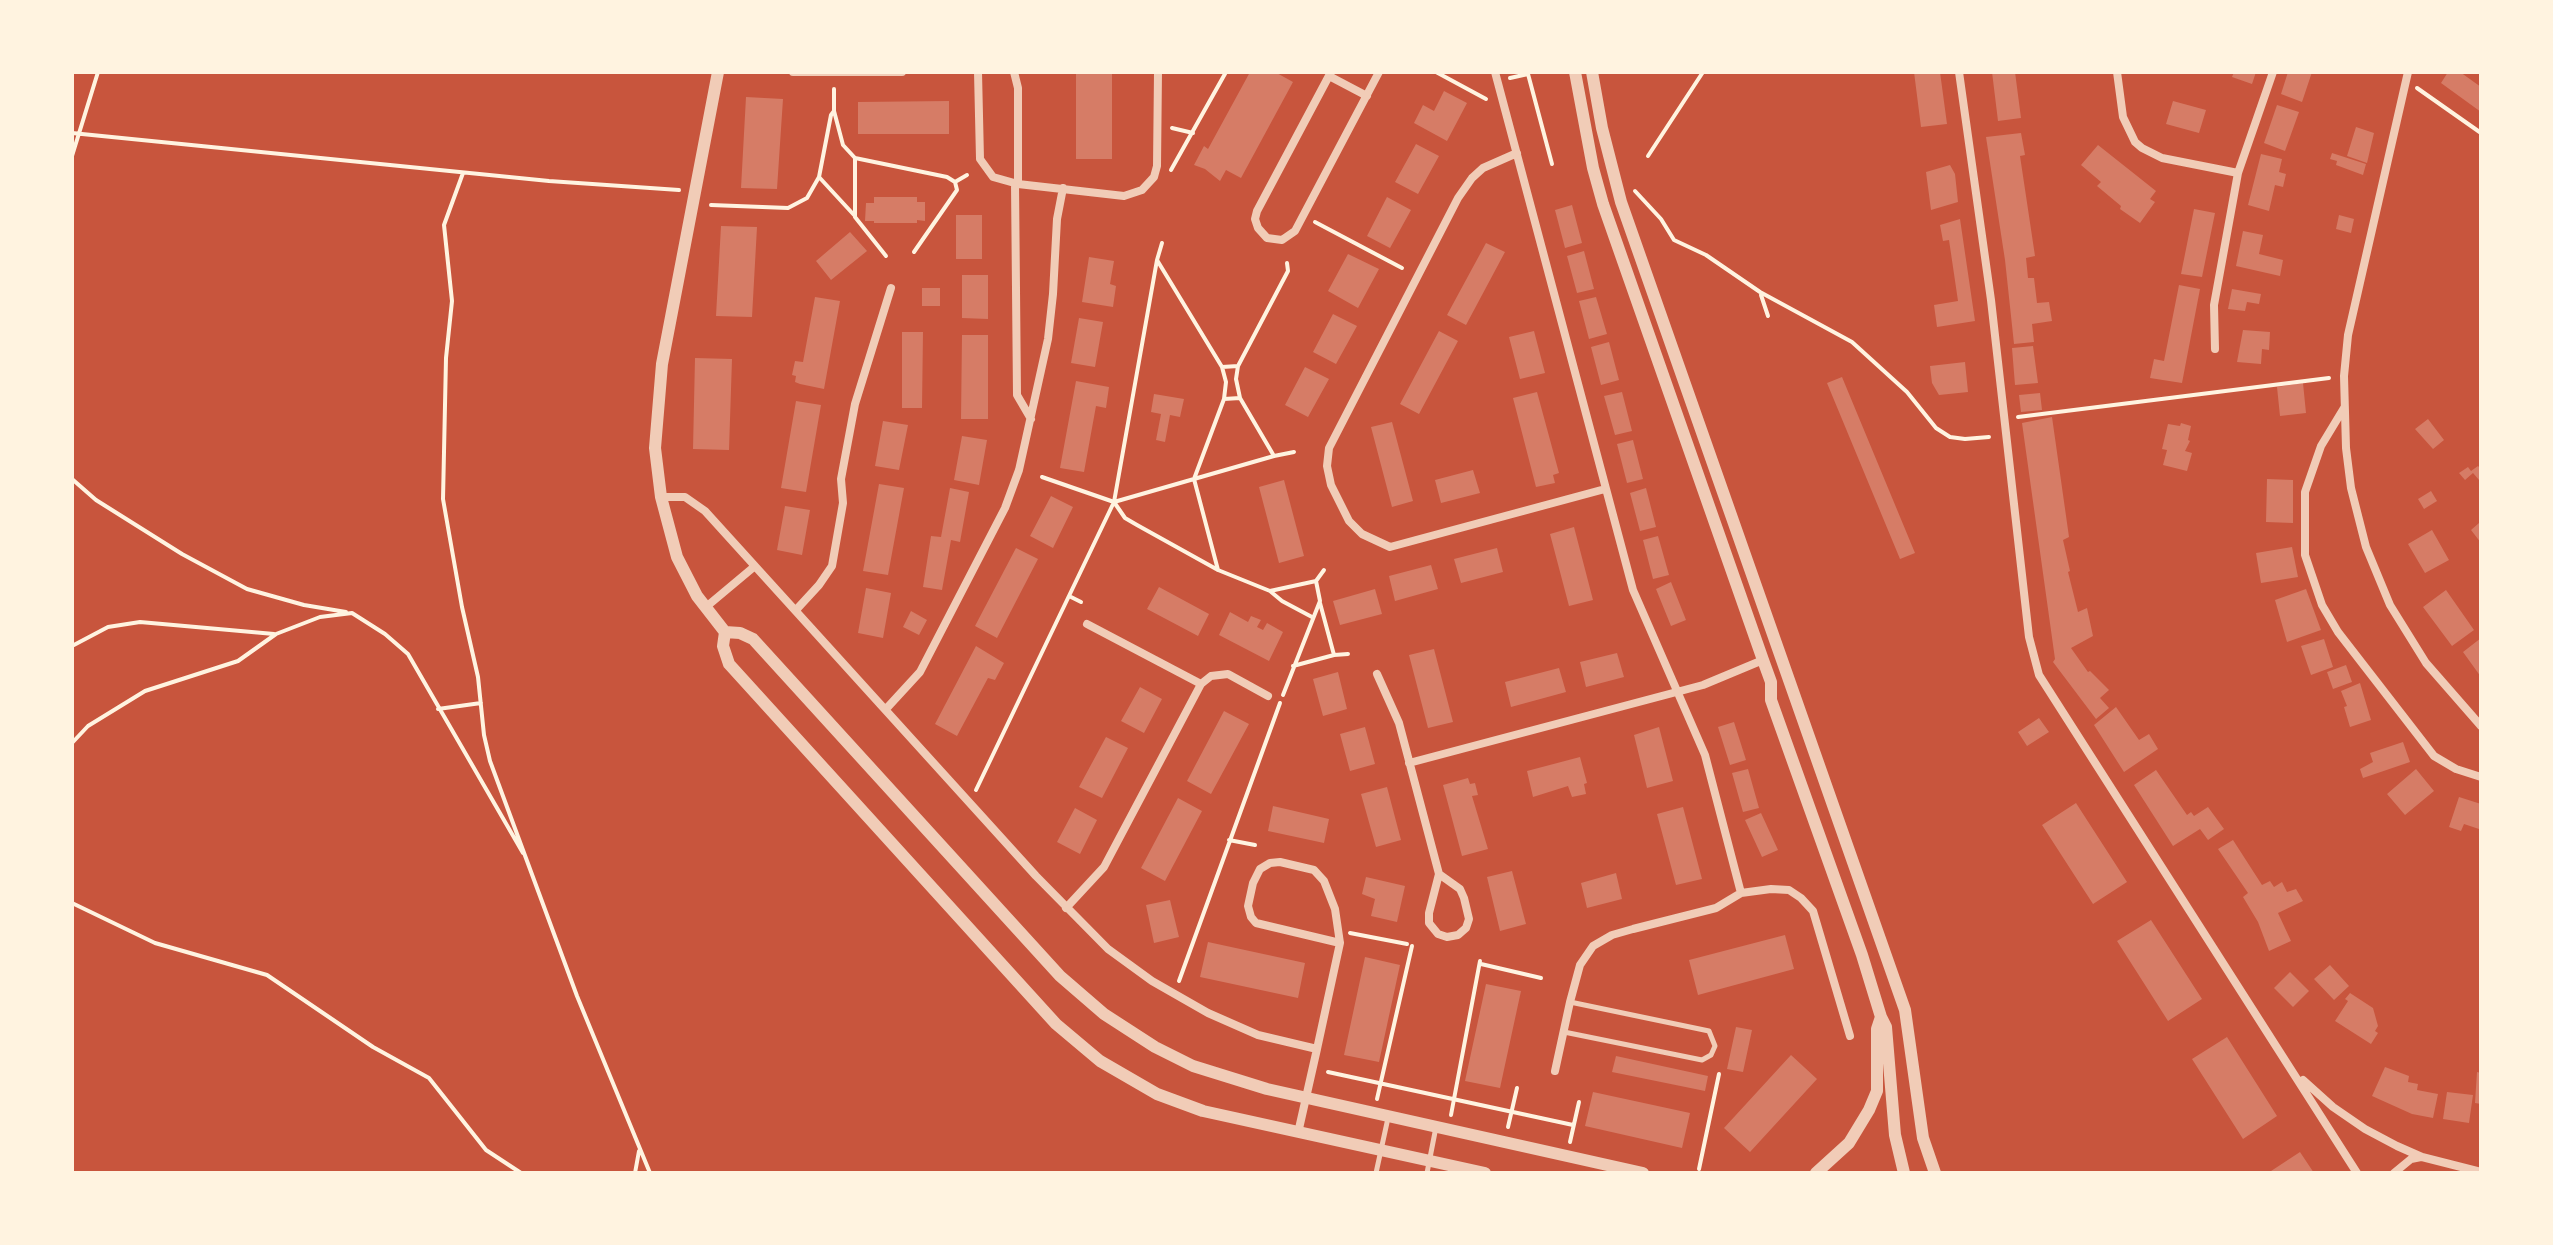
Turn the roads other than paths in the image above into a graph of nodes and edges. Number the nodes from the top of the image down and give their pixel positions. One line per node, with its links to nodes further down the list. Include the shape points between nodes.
1 (718, 72): 26 (street, via 662,364 655,448)
2 (793, 72): 3 (street)
3 (902, 72)
4 (978, 72): 19 (street, via 980,159 993,177)
5 (1014, 72): 19 (street)
6 (1158, 72): 20 (street, via 1157,166 1148,184 1124,196)
7 (1379, 72): 16 (street)
8 (1495, 72): 17 (street)
9 (1575, 72): 32 (street, via 1603,204)
10 (1592, 72): 65 (street, via 1621,202 1905,1010 1923,1138)
11 (1959, 72): 51 (street, via 2029,637 2039,675)
12 (2117, 72): 18 (street, via 2123,117 2142,148 2162,158)
13 (2273, 72): 18 (street)
14 (2408, 72): 23 (street, via 2348,335)
15 (1330, 74): 16 (street); 16 (street, via 1257,211 1258,228 1267,238 1282,240 1295,231)
16 (1367, 96)
17 (1517, 153): 25 (street); 25 (street, via 1483,168 1464,187 1329,448 1327,466 1338,504 1362,534 1390,547)
18 (2238, 173): 22 (street, via 2214,305)
19 (1017, 184): 20 (street); 24 (street, via 1017,395)
20 (1063, 188): 24 (street, via 1048,339)
21 (891, 288): 29 (street, via 855,404 841,479 835,556 826,576)
22 (2215, 349)
23 (2344, 408): 38 (street, via 2351,488 2379,580 2426,663); 40 (street, via 2307,483 2307,564 2331,624 2434,756)
24 (1031, 419): 37 (street, via 1005,508 920,672)
25 (1605, 489): 35 (street, via 1633,590)
26 (661, 497): 27 (street, via 685,497 696,503); 28 (street, via 677,557)
27 (755, 566): 28 (street); 29 (street)
28 (706, 607): 31 (street)
29 (796, 610): 37 (street)
30 (1087, 624): 34 (street)
31 (725, 632): 52 (street, via 753,639 1017,931 1104,1014 1193,1066); 55 (street, via 729,664 1074,1041 1157,1094 1203,1111)
32 (1763, 660): 35 (street); 46 (street, via 1771,700)
33 (1377, 674): 39 (street, via 1399,723)
34 (1201, 684): 36 (street, via 1211,676 1228,674); 43 (street, via 1104,867)
35 (1675, 691): 39 (street); 42 (street, via 1705,755)
36 (1268, 696)
37 (886, 709): 43 (street)
38 (2481, 726)
39 (1409, 763): 41 (street)
40 (2481, 777)
41 (1439, 874): 41 (street, via 1464,898 1469,919 1458,935 1438,934 1429,923)
42 (1741, 893): 45 (street, via 1716,908 1599,942 1580,965); 48 (street, via 1789,890 1813,911)
43 (1066, 908): 49 (street, via 1108,949 1172,993 1258,1035)
44 (1340, 943): 44 (street, via 1330,893 1314,870 1280,862 1260,869 1248,906 1256,923); 49 (street)
45 (1570, 1002): 47 (street); 47 (lane, via 1709,1031 1715,1046 1702,1060)
46 (1881, 1017): 63 (street, via 1877,1091 1849,1143); 64 (street)
47 (1563, 1032): 50 (street)
48 (1850, 1036)
49 (1317, 1049): 52 (street)
50 (1555, 1071)
51 (2293, 1071): 57 (street, via 2365,1129); 66 (street)
52 (1306, 1098): 53 (street); 55 (street)
53 (1388, 1117): 54 (street); 56 (lane)
54 (1436, 1127): 58 (lane); 62 (street)
55 (1298, 1133): 56 (street)
56 (1380, 1151): 58 (street); 60 (lane)
57 (2422, 1157): 59 (street); 67 (street)
58 (1428, 1167): 61 (street)
59 (2481, 1172)
60 (1376, 1173)
61 (1485, 1173)
62 (1643, 1173)
63 (1816, 1173)
64 (1904, 1173)
65 (1935, 1173)
66 (2357, 1173)
67 (2394, 1173)

